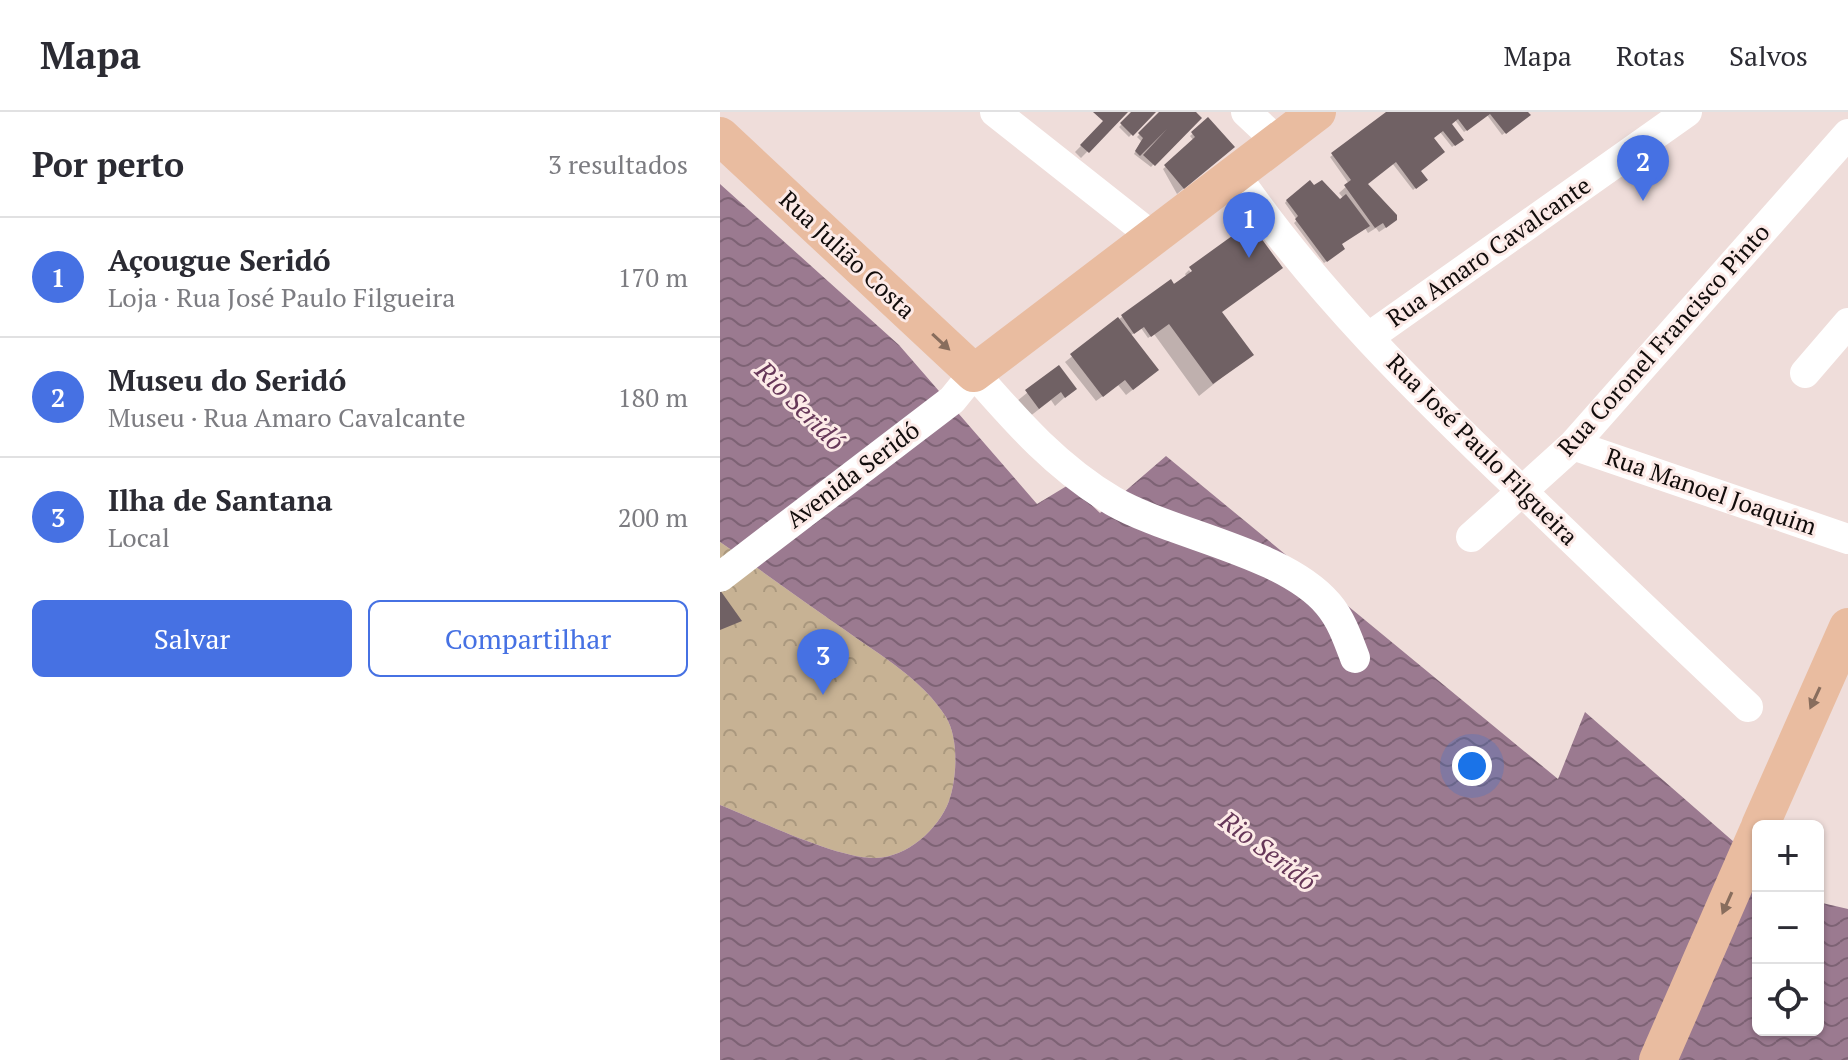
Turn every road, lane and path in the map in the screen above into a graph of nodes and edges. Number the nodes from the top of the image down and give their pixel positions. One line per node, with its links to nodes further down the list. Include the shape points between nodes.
1 (995, 112): 9 (street)
2 (1246, 112): 6 (street)
3 (1317, 112): 6 (main road, Avenida Seridó)
4 (1687, 112): 11 (street, Rua Amaro Cavalcante)
5 (720, 136): 13 (main road, Rua Julião Costa, one-way to 13)
6 (1278, 142): 8 (main road, Avenida Seridó)
7 (1845, 143): 14 (street, Rua Coronel Francisco Pinto)
8 (1235, 174): 9 (main road, Avenida Seridó); 11 (street, Rua José Paulo Filgueira)
9 (1147, 233): 13 (main road, Avenida Seridó)
10 (1848, 323): 12 (street)
11 (1369, 337): 15 (street, Rua José Paulo Filgueira)
12 (1805, 373)
13 (955, 387): 18 (street, Avenida Seridó); 20 (street, via 1028,435 1096,490 1136,512 1261,561 1314,590 1343,625)
14 (1573, 445): 15 (street, Rua Coronel Francisco Pinto); 17 (street, Rua Manoel Joaquim)
15 (1520, 490): 16 (street, Rua Coronel Francisco Pinto); 21 (street, Rua José Paulo Filgueira)
16 (1471, 537)
17 (1848, 539)
18 (722, 566)
19 (1848, 627): 22 (main road, one-way to 22)
20 (1355, 658)
21 (1748, 707)
22 (1763, 820)
23 (1752, 844): 24 (main road, one-way to 24)
24 (1658, 1060)

